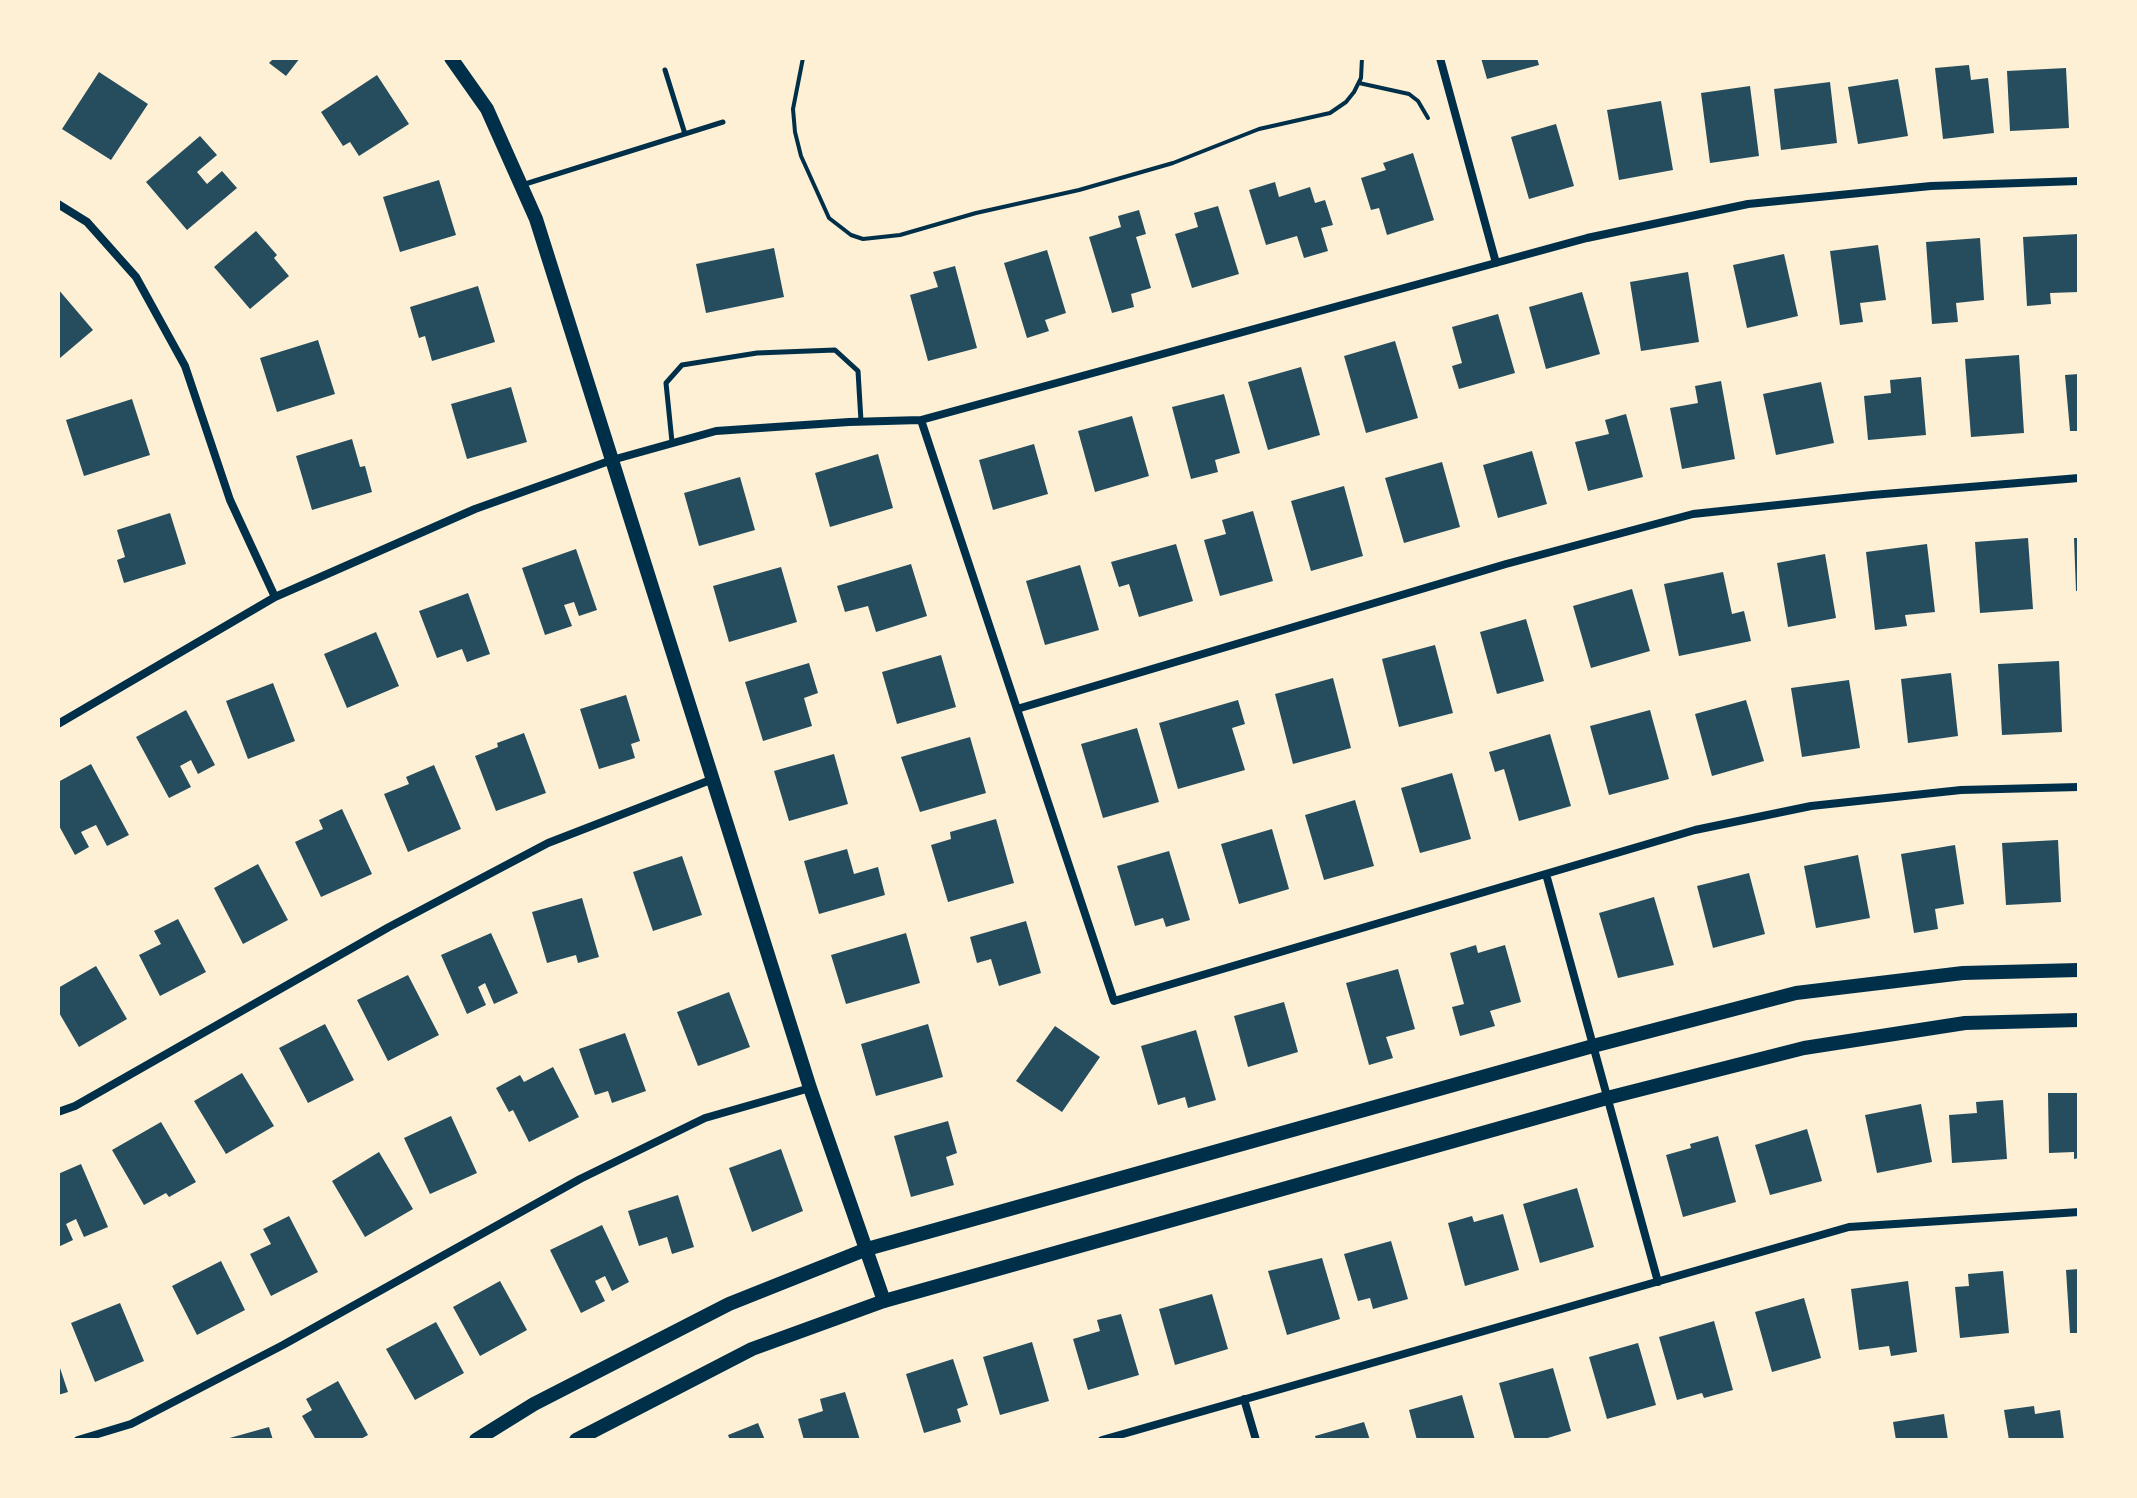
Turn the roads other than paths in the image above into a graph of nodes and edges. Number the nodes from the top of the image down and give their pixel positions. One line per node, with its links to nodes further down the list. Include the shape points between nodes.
1 (451, 58): 7 (main road, via 487,109)
2 (1440, 58): 9 (street)
3 (665, 70): 5 (lane)
4 (723, 122): 5 (lane)
5 (685, 134): 7 (lane)
6 (2079, 181): 9 (street, via 1931,186 1748,204)
7 (521, 185): 13 (main road)
8 (58, 204): 15 (street, via 87,222 136,277 185,366 230,500)
9 (1496, 263): 10 (street)
10 (921, 420): 11 (street); 16 (street)
11 (861, 421): 12 (street, via 716,431); 12 (lane, via 858,371 835,350 757,353 682,365 666,383)
12 (672, 443): 13 (street)
13 (612, 460): 15 (street, via 475,509); 18 (main road)
14 (2079, 478): 16 (street, via 1693,514)
15 (275, 597): 17 (street)
16 (1017, 709): 20 (street, via 1114,1001)
17 (58, 724)
18 (713, 779): 24 (main road); 26 (street, via 548,843)
19 (2079, 787): 20 (street, via 1961,790 1811,806 1695,830)
20 (1546, 874): 23 (street)
21 (2079, 970): 23 (main road, via 1963,973 1796,993)
22 (2079, 1020): 25 (main road, via 1965,1023 1804,1048)
23 (1593, 1046): 25 (street); 28 (main road)
24 (810, 1088): 28 (main road); 32 (street, via 705,1118 580,1179 131,1424)
25 (1607, 1098): 29 (street); 30 (main road)
26 (58, 1112)
27 (2079, 1212): 29 (street, via 1849,1227)
28 (867, 1249): 30 (main road); 33 (main road, via 729,1304 534,1404)
29 (1658, 1282): 31 (street)
30 (884, 1301): 34 (main road, via 752,1349)
31 (1244, 1399): 35 (street); 36 (street)
32 (78, 1440)
33 (476, 1440)
34 (576, 1440)
35 (1102, 1440)
36 (1256, 1440)

